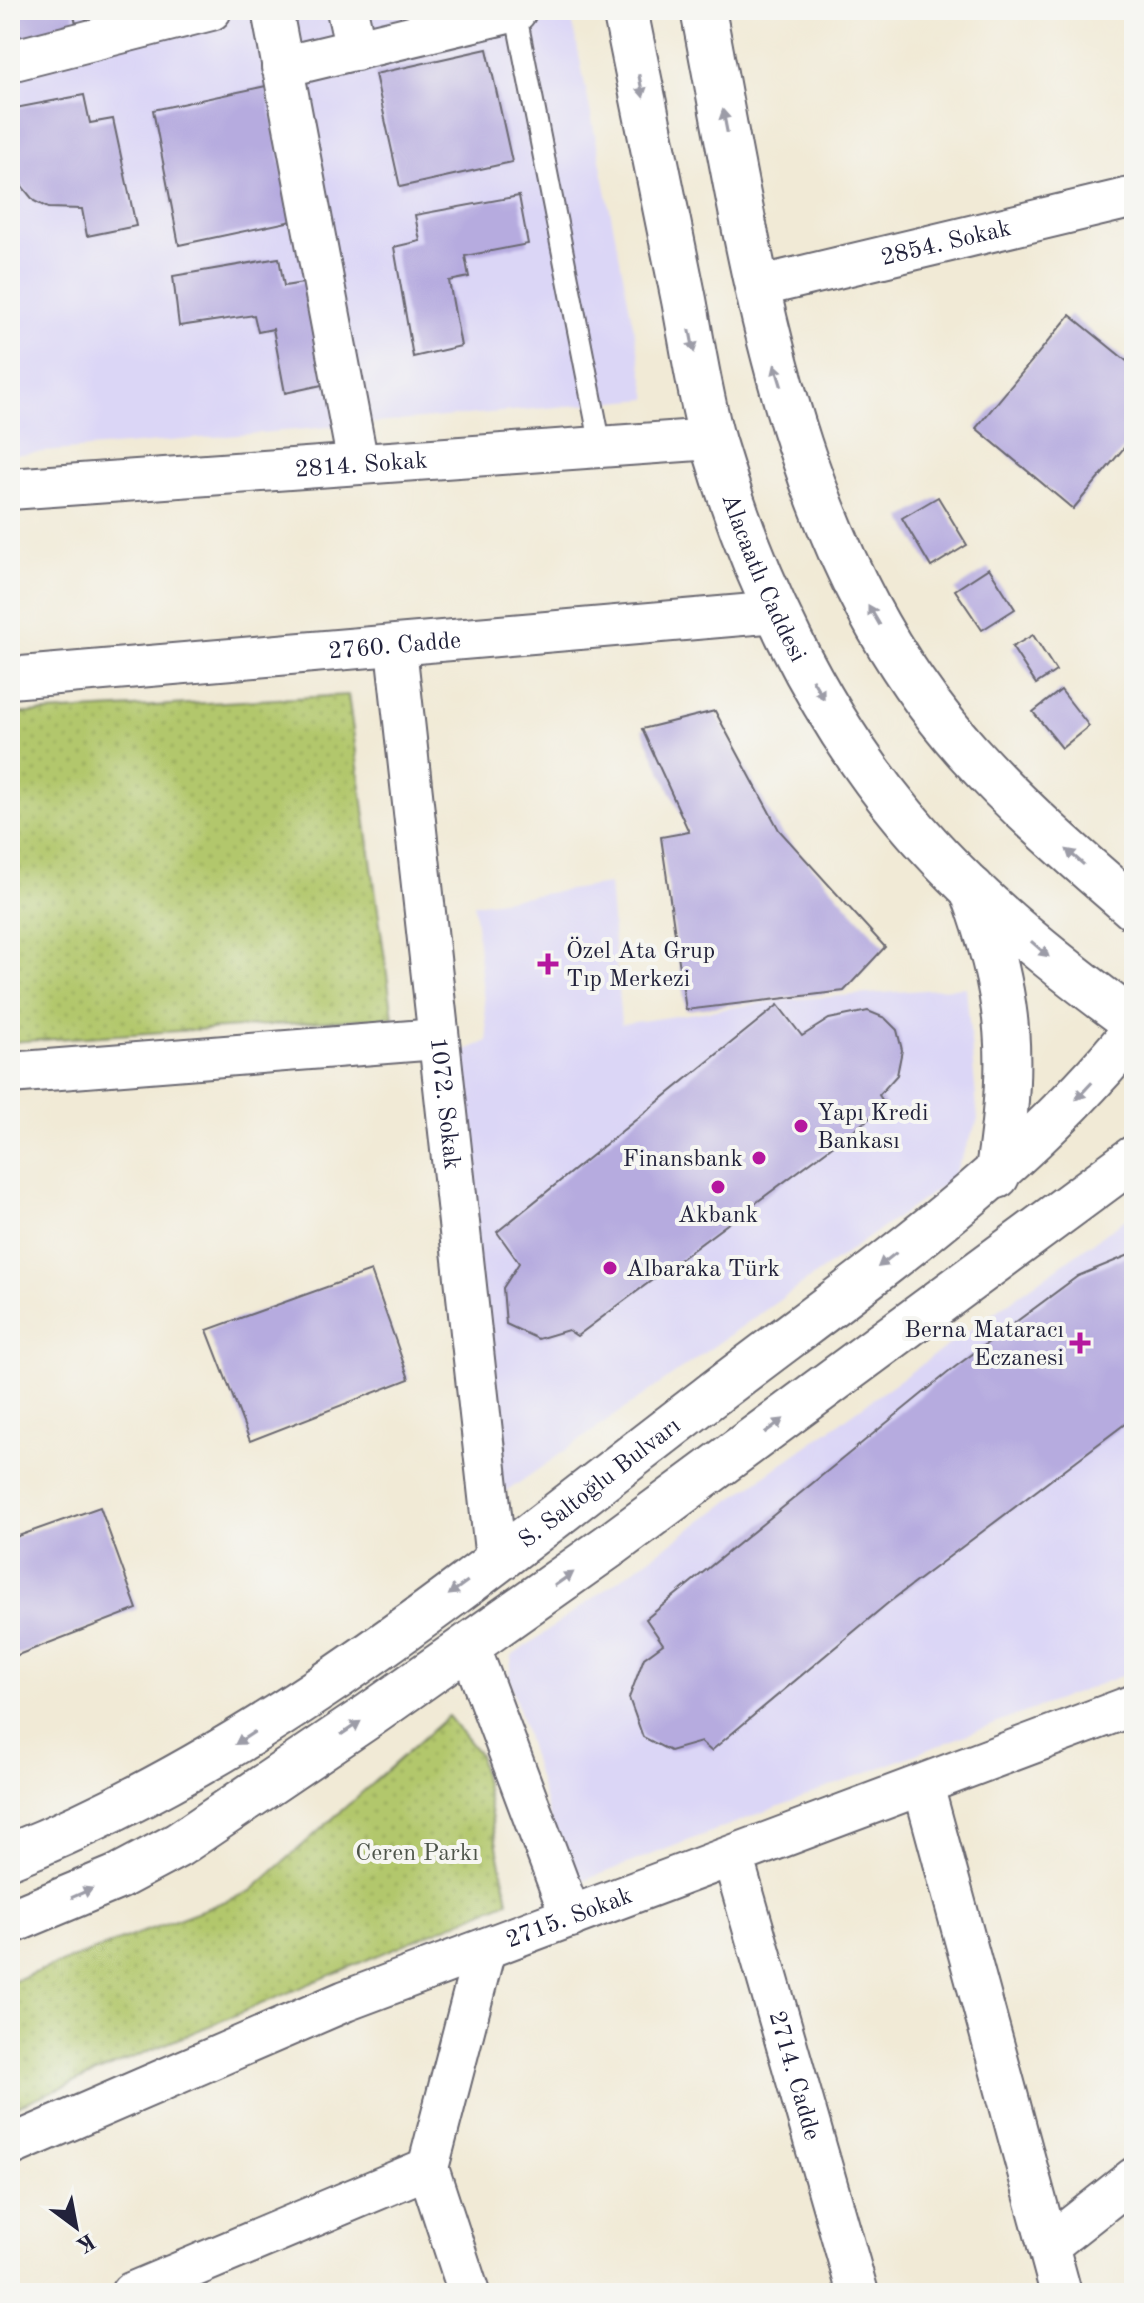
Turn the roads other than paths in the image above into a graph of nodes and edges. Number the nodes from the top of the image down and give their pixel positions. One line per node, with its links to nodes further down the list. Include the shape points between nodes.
1 (211, 10): 8 (street)
2 (272, 10): 9 (street)
3 (347, 10): 7 (street)
4 (625, 10): 12 (main road, Alacaatlı Caddesi, one-way to 12)
5 (703, 10): 11 (main road, one-way to 5)
6 (516, 11): 7 (street); 13 (lane)
7 (356, 50): 9 (street)
8 (10, 61)
9 (282, 67): 14 (street)
10 (1134, 197): 11 (street, 2854. Sokak)
11 (757, 287): 20 (main road, one-way to 11, via 967,750 871,611 819,506 770,348)
12 (712, 439): 13 (street, 2814. Sokak); 16 (main road, Alacaatlı Caddesi, via 737,516)
13 (601, 447): 14 (street, 2814. Sokak)
14 (358, 464): 15 (street, 2814. Sokak)
15 (10, 489)
16 (778, 612): 17 (street, 2760. Cadde); 19 (main road, Alacaatlı Caddesi, one-way to 19, via 852,746 905,818)
17 (396, 648): 18 (street, 2760. Cadde); 23 (street, 1072. Sokak)
18 (10, 678)
19 (971, 887): 21 (main road, Alacaatlı Caddesi, one-way to 21, via 1046,955); 26 (main road, via 1008,1017 1010,1079)
20 (1134, 908)
21 (1134, 1022)
22 (1134, 1031): 26 (main road, S. Saltoğlu Bulvarı, one-way to 26, via 1068,1108)
23 (437, 1039): 24 (street); 27 (street, 1072. Sokak)
24 (10, 1073)
25 (1134, 1158): 28 (main road, one-way to 25)
26 (997, 1176): 27 (main road, S. Saltoğlu Bulvarı, one-way to 27)
27 (496, 1560): 31 (main road, S. Saltoğlu Bulvarı, one-way to 31, via 212,1759 129,1805)
28 (469, 1645): 33 (street); 34 (main road, one-way to 28, via 118,1877 178,1845)
29 (1134, 1705): 30 (street, 2715. Sokak)
30 (923, 1785): 32 (street, 2715. Sokak); 39 (street)
31 (10, 1856)
32 (733, 1858): 33 (street, 2715. Sokak); 42 (street, 2714. Cadde)
33 (571, 1917): 35 (street, 2715. Sokak)
34 (10, 1922)
35 (485, 1949): 36 (street, 2715. Sokak, via 345,2001); 37 (street)
36 (10, 2146)
37 (428, 2168): 40 (street); 41 (street)
38 (1134, 2178): 39 (street)
39 (1048, 2246): 43 (street)
40 (131, 2293)
41 (469, 2293)
42 (858, 2293)
43 (1061, 2293)

